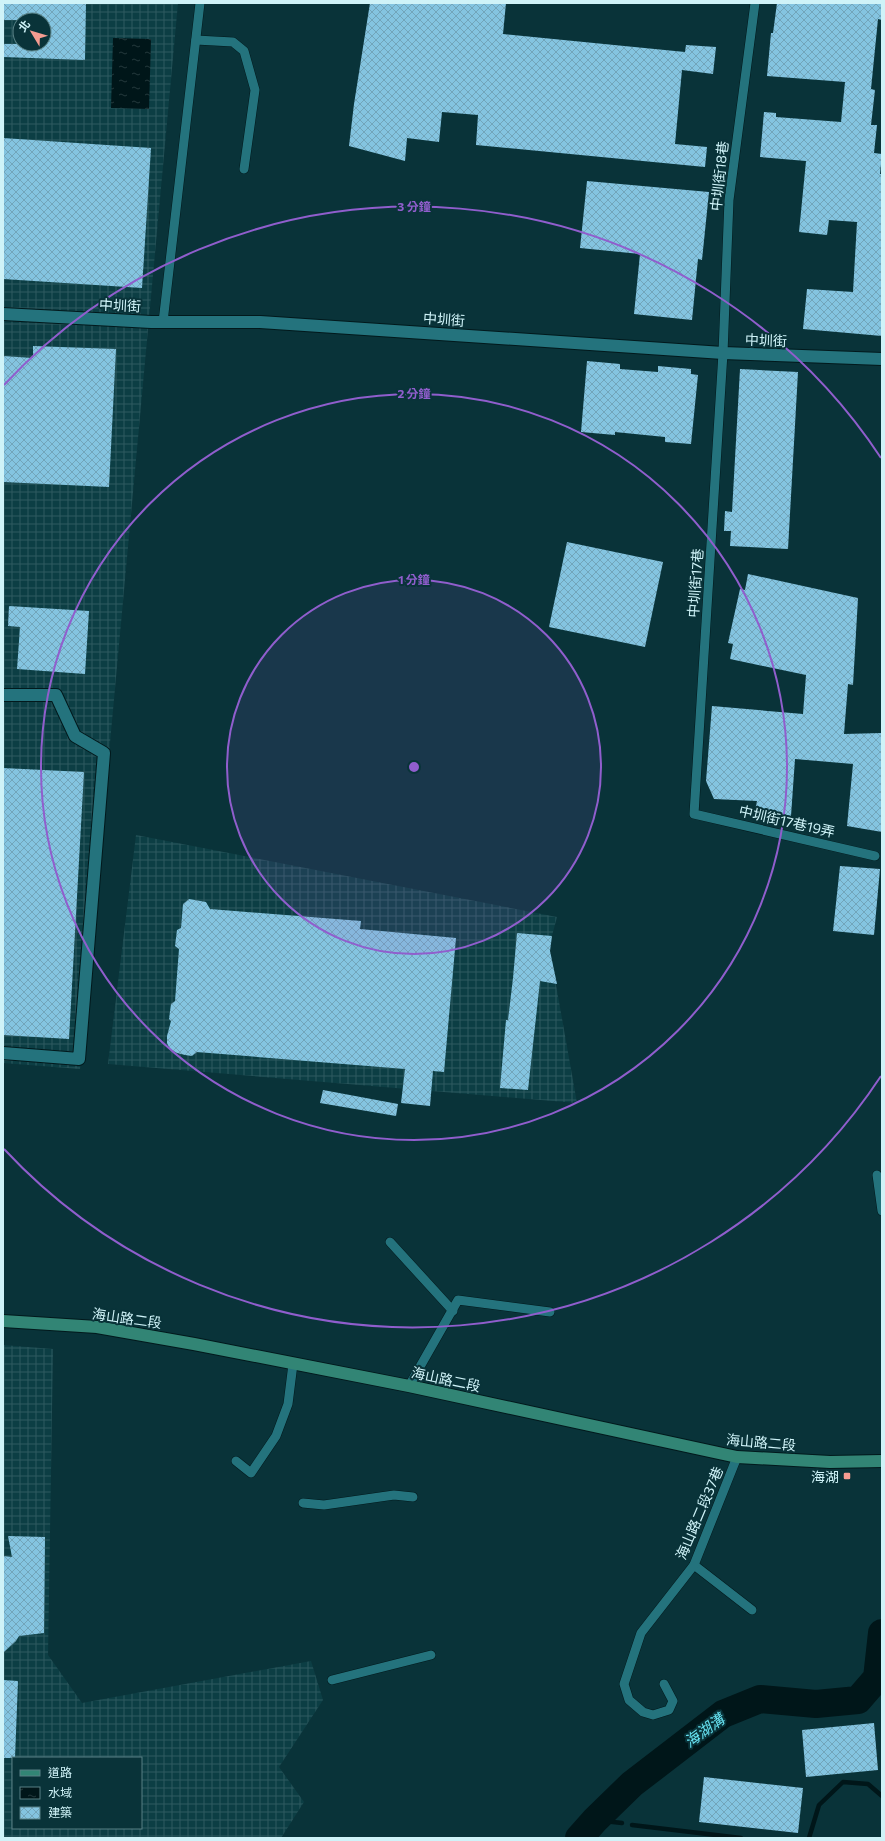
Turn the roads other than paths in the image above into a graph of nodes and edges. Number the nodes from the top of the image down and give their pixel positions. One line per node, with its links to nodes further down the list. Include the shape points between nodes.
1 (200, 3): 3 (lane)
2 (755, 3): 7 (lane, 中圳街18巷, via 729,200)
3 (196, 40): 4 (lane, via 233,42 244,51 255,90); 6 (lane)
4 (244, 169)
5 (3, 314): 6 (street, 中圳街)
6 (163, 322): 7 (street, 中圳街, via 260,322)
7 (724, 353): 8 (street, 中圳街); 10 (lane, 中圳街17巷)
8 (882, 359)
9 (3, 695): 12 (street, via 56,695 75,736 104,753 79,1059)
10 (694, 814): 11 (lane, 中圳街17巷19弄)
11 (875, 856)
12 (3, 1053)
13 (877, 1175): 14 (lane)
14 (882, 1211)
15 (390, 1242): 16 (lane)
16 (453, 1311): 17 (lane, via 458,1300); 20 (lane)
17 (550, 1312)
18 (3, 1321): 19 (main road, 海山路二段, via 97,1328)
19 (293, 1364): 20 (main road, 海山路二段); 22 (lane, via 288,1404 276,1436 251,1473)
20 (409, 1386): 21 (main road, 海山路二段)
21 (737, 1457): 23 (main road, 海山路二段, via 830,1462); 26 (lane, 海山路二段37巷)
22 (236, 1461)
23 (882, 1461)
24 (413, 1497): 25 (lane, via 394,1495 324,1505)
25 (303, 1503)
26 (694, 1565): 27 (lane); 30 (lane, 海山路二段37巷, via 641,1633 624,1684 629,1700 643,1712 654,1715 669,1710 673,1701)
27 (752, 1610)
28 (431, 1655): 29 (lane)
29 (332, 1680)
30 (664, 1684)

